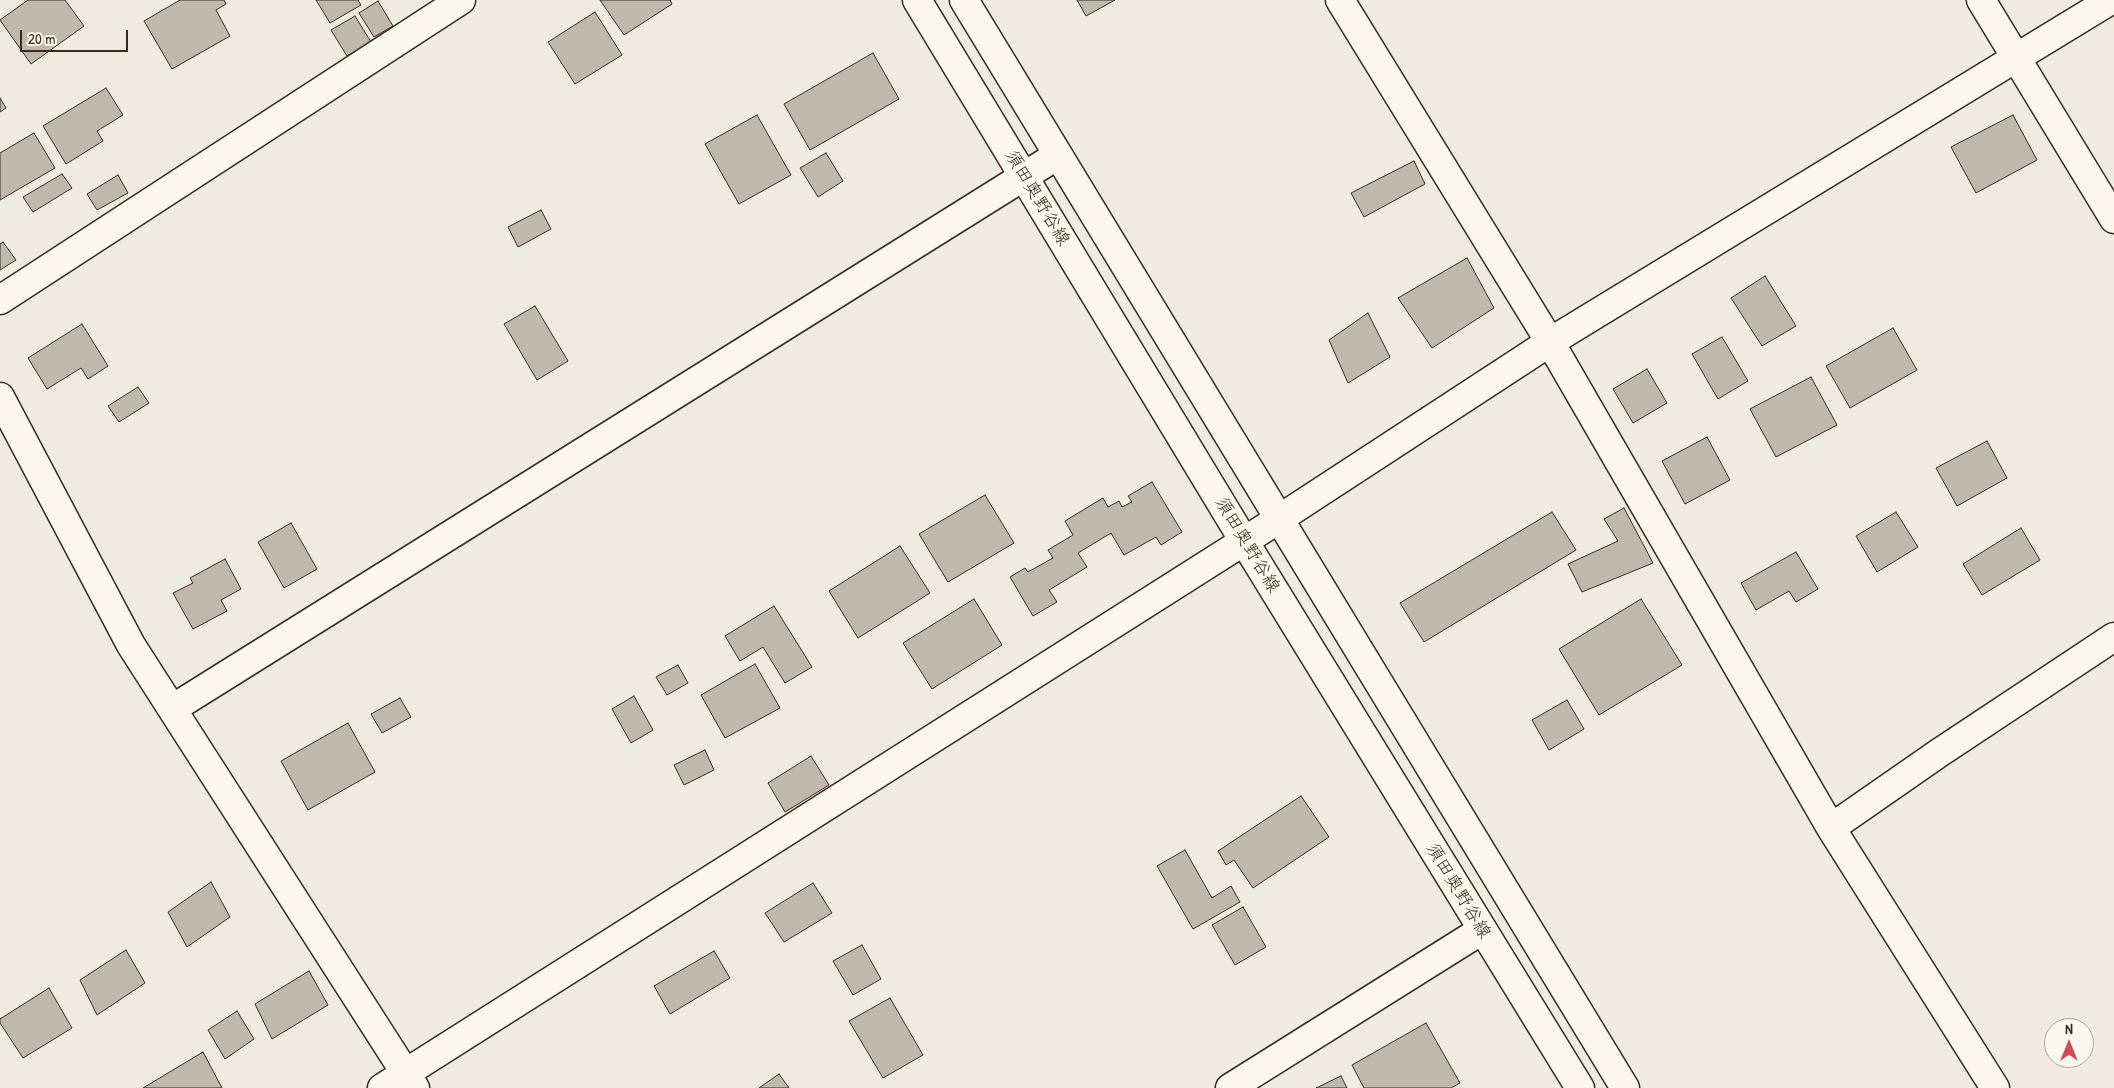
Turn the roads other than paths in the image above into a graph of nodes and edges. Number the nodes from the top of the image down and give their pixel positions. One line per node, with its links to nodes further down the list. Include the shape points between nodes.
1 (461, 0): 11 (street)
2 (917, 0): 9 (street, 須田奥野谷線)
3 (964, 0): 8 (street)
4 (1340, 0): 12 (street)
5 (1981, 0): 7 (street)
6 (2111, 0): 7 (street)
7 (2016, 58): 10 (street); 12 (street)
8 (1058, 155): 9 (street); 14 (street)
9 (1024, 176): 15 (street, 須田奥野谷線); 17 (street)
10 (2114, 219)
11 (0, 300)
12 (1550, 342): 14 (street); 18 (street)
13 (0, 397): 17 (street, via 131,645)
14 (1279, 519): 15 (street); 24 (street)
15 (1244, 541): 19 (street, 須田奥野谷線); 20 (street)
16 (2114, 637): 18 (street)
17 (172, 709): 20 (street)
18 (1832, 828): 25 (street)
19 (1482, 930): 22 (street); 23 (street, 須田奥野谷線)
20 (410, 1080): 21 (street)
21 (382, 1088)
22 (1230, 1088)
23 (1580, 1088)
24 (1625, 1088)
25 (1995, 1088)

